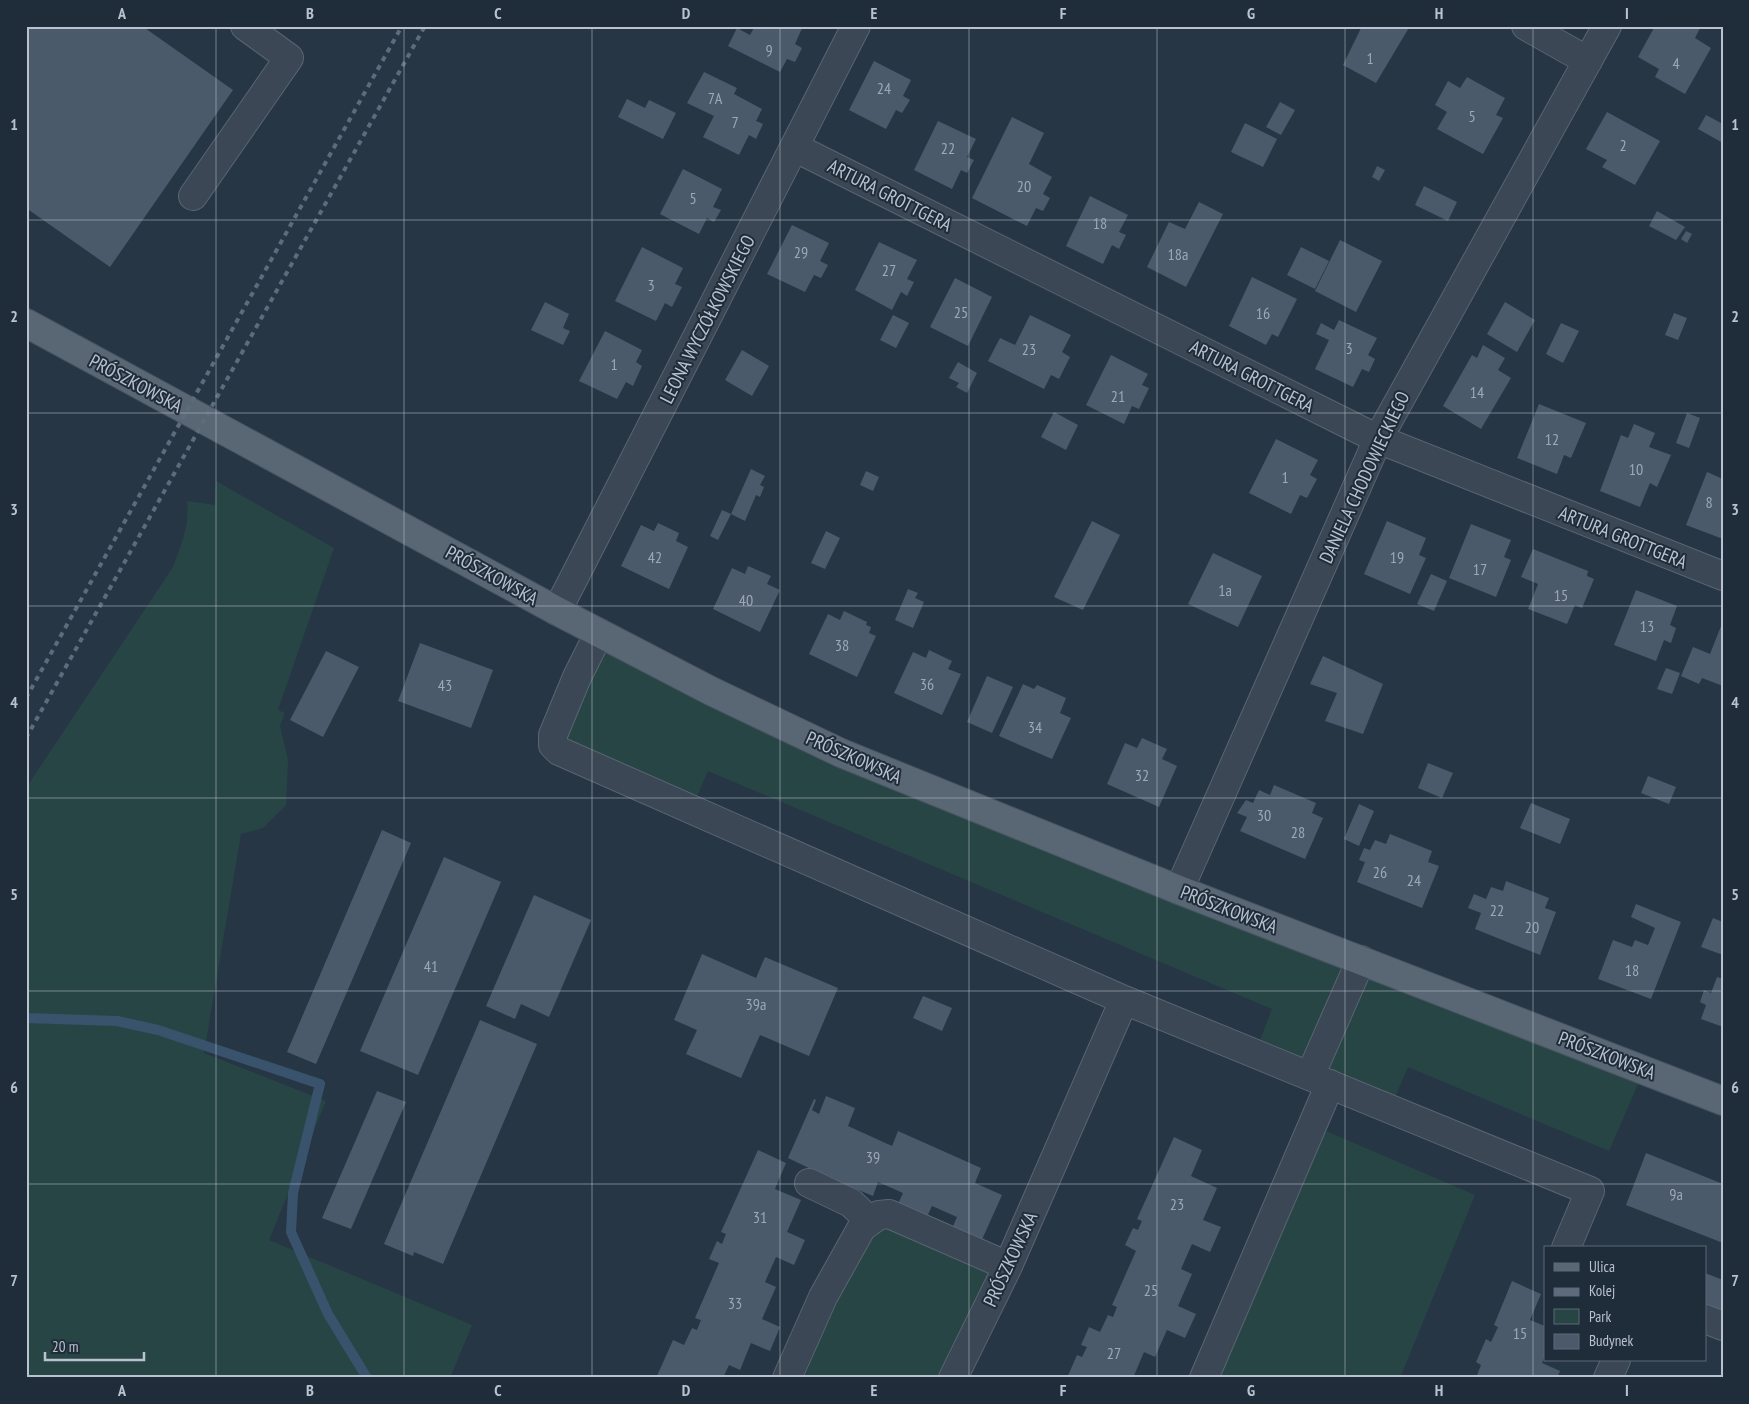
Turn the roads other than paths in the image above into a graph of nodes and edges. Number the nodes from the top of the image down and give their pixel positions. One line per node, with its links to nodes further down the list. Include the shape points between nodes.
1 (245, 26): 7 (street, via 289,58)
2 (856, 26): 6 (street, LEONA WYCZÓŁKOWSKIEGO)
3 (1526, 26): 5 (street)
4 (1608, 26): 5 (street, DANIELA CHODOWIECKIEGO)
5 (1588, 61): 9 (street, DANIELA CHODOWIECKIEGO)
6 (794, 147): 9 (street, ARTURA GROTTGERA); 11 (street, LEONA WYCZÓŁKOWSKIEGO)
7 (193, 196)
8 (26, 324): 11 (main road, PRÓSZKOWSKA)
9 (1378, 439): 10 (street, ARTURA GROTTGERA); 13 (street, DANIELA CHODOWIECKIEGO)
10 (1723, 576)
11 (557, 611): 12 (main road, PRÓSZKOWSKA)
12 (599, 633): 13 (main road, PRÓSZKOWSKA, via 711,691 841,752); 15 (street, via 576,677 553,735 553,745 559,751)
13 (1179, 890): 14 (main road, PRÓSZKOWSKA)
14 (1361, 960): 16 (street); 17 (main road, PRÓSZKOWSKA)
15 (1124, 1000): 16 (street); 21 (street, PRÓSZKOWSKA)
16 (1320, 1080): 20 (street, via 1590,1191); 27 (street)
17 (1723, 1100)
18 (809, 1183): 19 (street, via 851,1203)
19 (869, 1220): 21 (street, via 879,1214 888,1214); 25 (street, via 823,1297)
20 (1567, 1246)
21 (1008, 1266): 26 (street, PRÓSZKOWSKA)
22 (1706, 1319): 23 (street)
23 (1723, 1326)
24 (1615, 1362): 28 (street)
25 (787, 1378)
26 (953, 1378)
27 (1204, 1378)
28 (1608, 1378)

